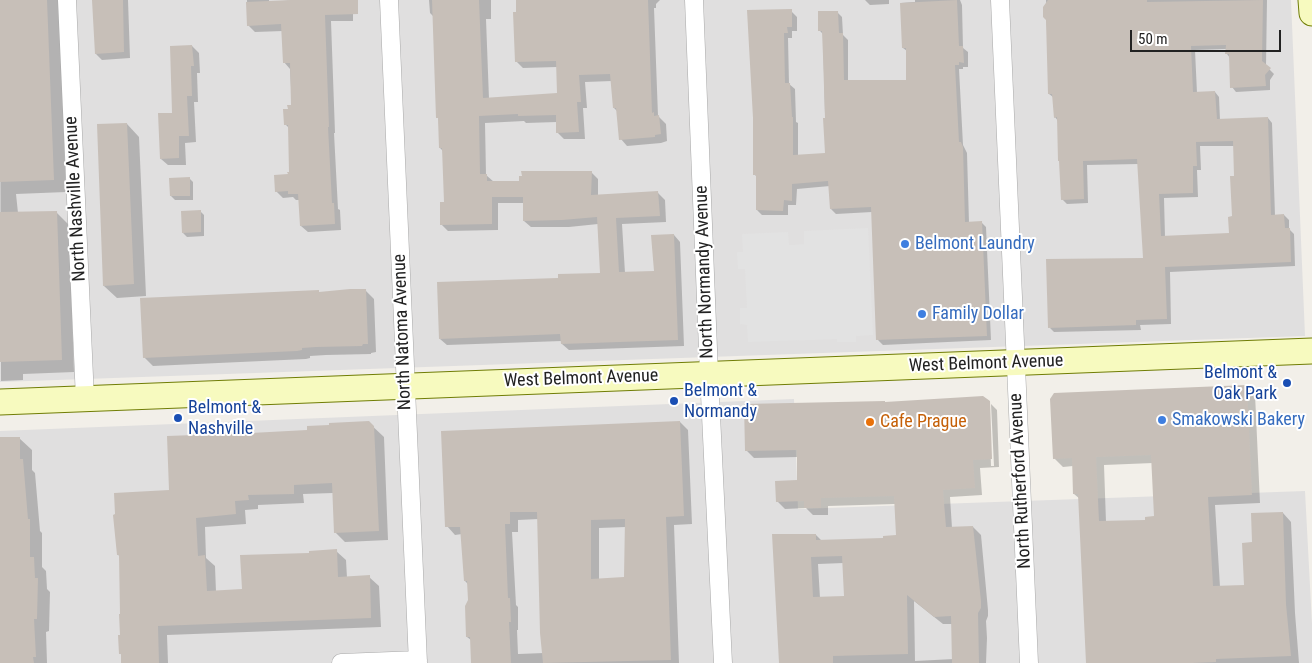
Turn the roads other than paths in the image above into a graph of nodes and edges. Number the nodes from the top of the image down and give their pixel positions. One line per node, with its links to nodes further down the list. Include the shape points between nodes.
1 (67, 0): 11 (street, North Nashville Avenue)
2 (389, 0): 10 (street, North Natoma Avenue)
3 (694, 0): 9 (street, North Normandy Avenue)
4 (1000, 0): 8 (street, North Rutherford Avenue)
5 (1312, 0): 6 (main road)
6 (1312, 13)
7 (1312, 351): 8 (main road, West Belmont Avenue)
8 (1015, 363): 9 (main road, West Belmont Avenue); 16 (street, North Rutherford Avenue)
9 (709, 374): 10 (main road, West Belmont Avenue); 15 (street, North Normandy Avenue)
10 (405, 386): 11 (main road, West Belmont Avenue); 13 (street, North Natoma Avenue)
11 (85, 398): 12 (main road, West Belmont Avenue)
12 (0, 402)
13 (418, 662): 14 (street)
14 (341, 663)
15 (723, 663)
16 (1030, 663)

